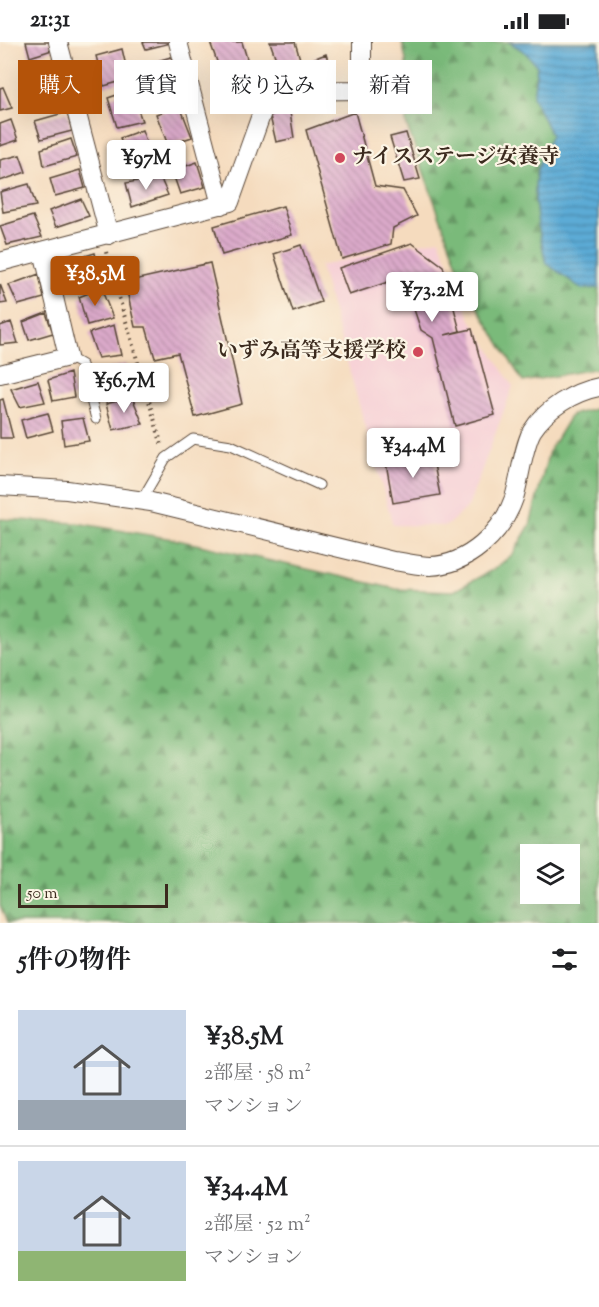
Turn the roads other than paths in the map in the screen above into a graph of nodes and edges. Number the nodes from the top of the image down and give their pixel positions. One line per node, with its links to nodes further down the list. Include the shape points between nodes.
1 (58, 42): 5 (street)
2 (178, 42): 4 (street)
3 (362, 42): 4 (street, via 362,90 280,91 265,104 230,202)
4 (220, 205): 5 (street)
5 (105, 236): 6 (street)
6 (43, 251): 7 (street); 8 (street)
7 (0, 262)
8 (68, 357): 9 (street); 11 (lane, via 82,365)
9 (0, 374)
10 (599, 387): 14 (street, via 555,406 541,419 531,434 514,500 499,527 480,547 457,560 430,566 393,561)
11 (96, 419)
12 (319, 485): 14 (lane, via 231,445 193,439 166,458)
13 (0, 486): 14 (street, via 67,490)
14 (141, 501)

